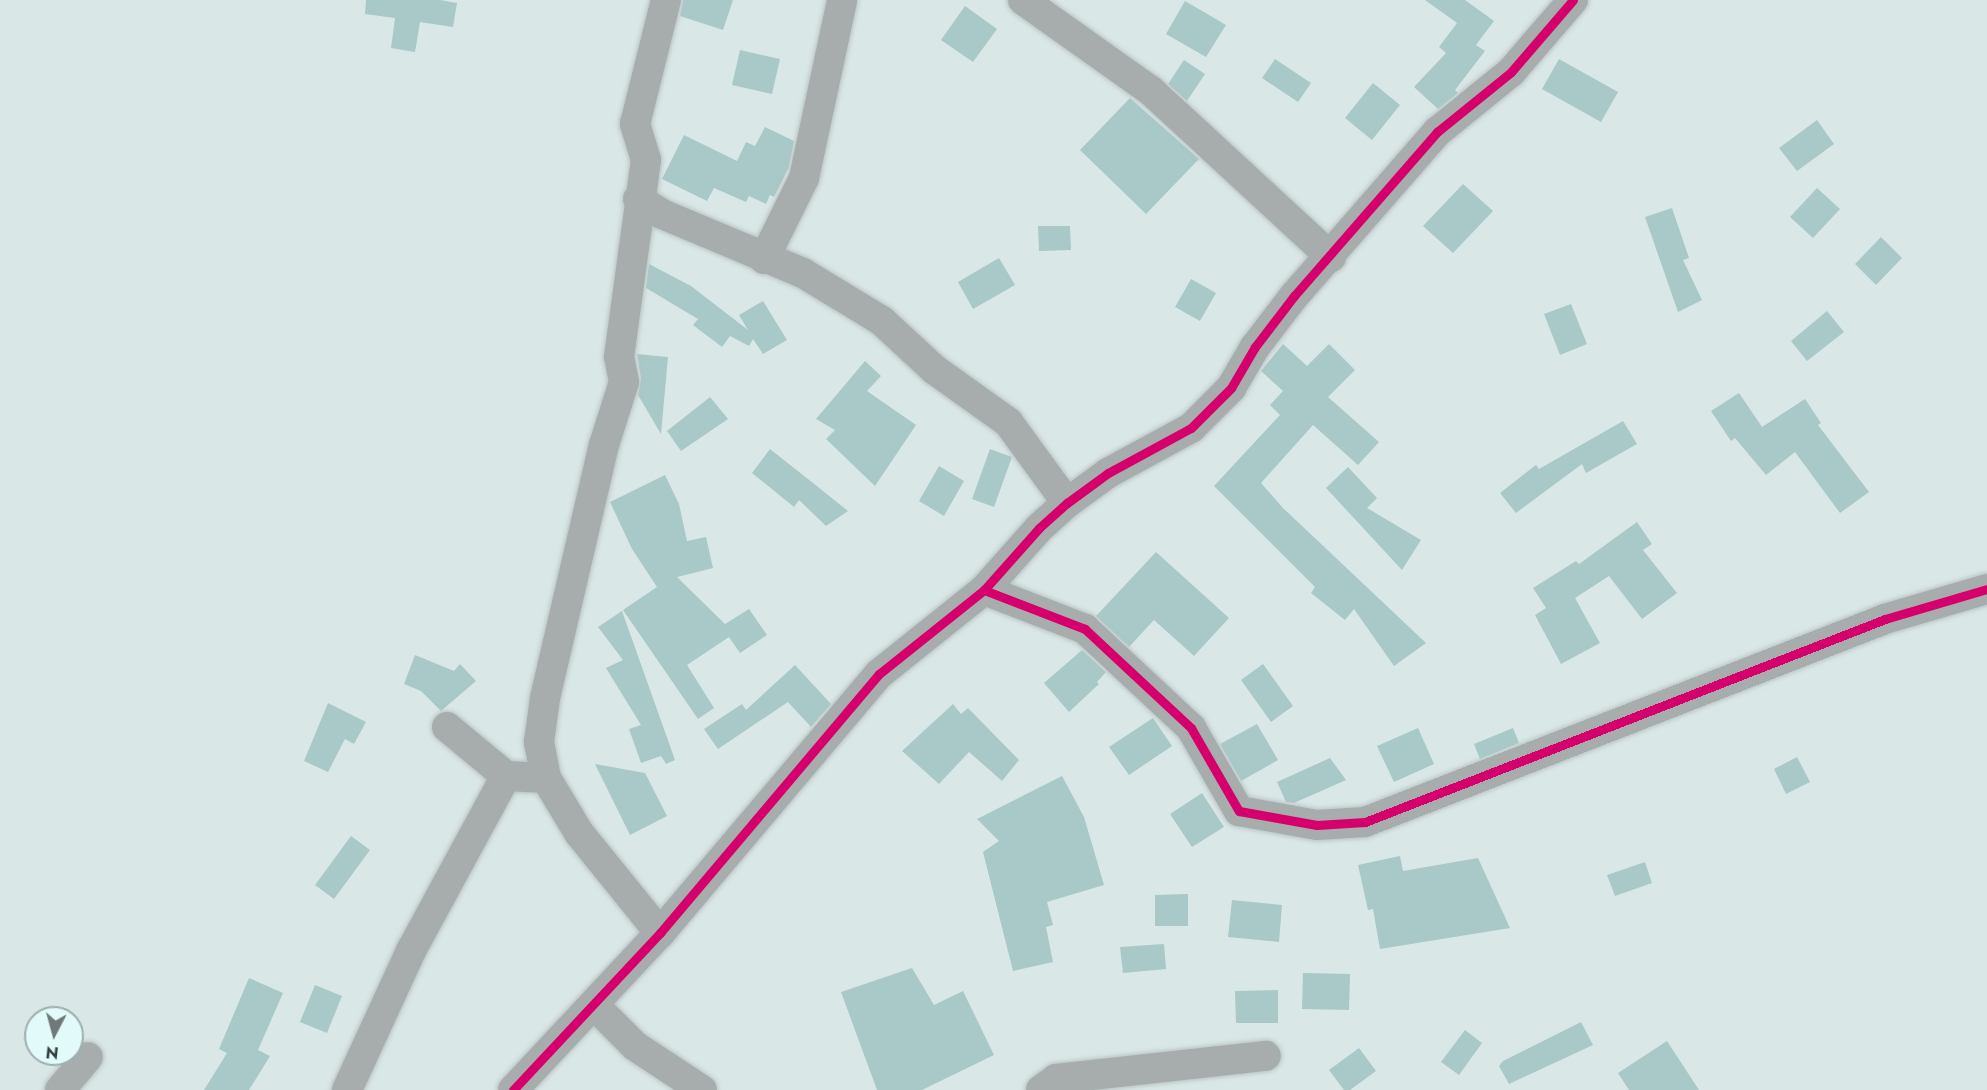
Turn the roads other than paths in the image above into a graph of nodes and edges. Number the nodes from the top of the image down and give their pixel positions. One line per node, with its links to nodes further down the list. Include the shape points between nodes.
1 (666, 0): 5 (street, via 635,124 646,160)
2 (842, 0): 7 (street, via 804,178)
3 (1023, 0): 6 (street, via 1151,91)
4 (1573, 0): 6 (street, via 1512,72 1437,132)
5 (638, 199): 7 (street, via 662,214); 13 (street, via 619,357 624,382 604,445 545,698 539,742)
6 (1331, 257): 8 (street, via 1255,346 1231,388 1191,428 1115,469)
7 (764, 259): 8 (street, via 803,273 882,321 935,370 1008,422)
8 (1067, 503): 10 (street, via 1039,528)
9 (1987, 589): 10 (street, via 1885,619 1365,822 1317,825 1239,811 1191,728 1085,629)
10 (984, 590): 14 (street, via 879,674)
11 (447, 727): 12 (street)
12 (506, 776): 13 (street); 19 (street, via 412,949)
13 (546, 778): 14 (street, via 579,833)
14 (660, 933): 15 (street)
15 (594, 1005): 20 (street); 21 (street, via 635,1046)
16 (1266, 1056): 22 (street, via 1056,1078)
17 (88, 1057): 18 (street)
18 (60, 1090)
19 (347, 1090)
20 (513, 1090)
21 (702, 1090)
22 (1041, 1090)

